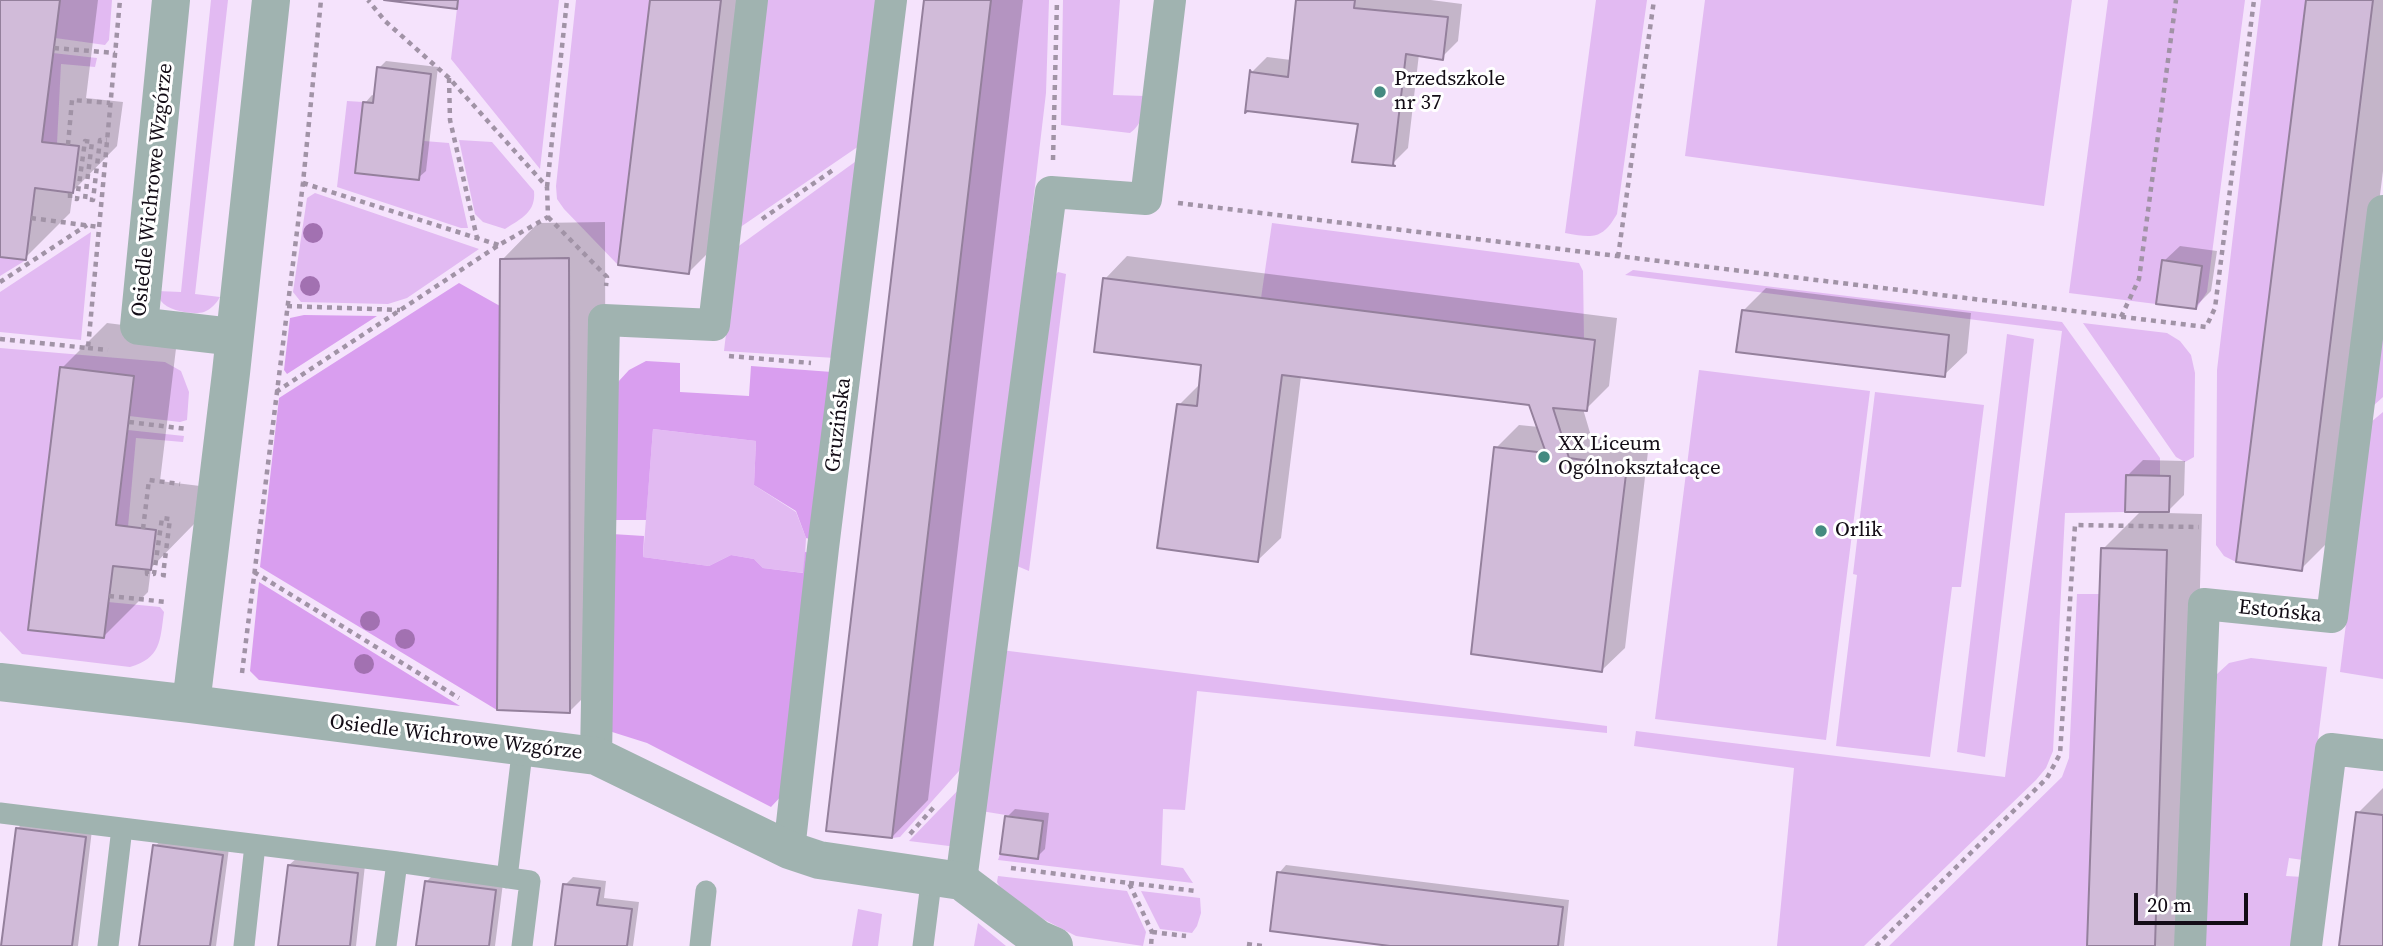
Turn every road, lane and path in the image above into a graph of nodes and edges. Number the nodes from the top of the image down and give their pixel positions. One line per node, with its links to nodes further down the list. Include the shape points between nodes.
1 (120, 0): 15 (path)
2 (172, 0): 41 (street, Osiedle Wichrowe Wzgórze, via 139,326)
3 (271, 0): 41 (street)
4 (321, 0): 21 (path)
5 (368, 0): 16 (path)
6 (567, 0): 22 (path)
7 (752, 0): 33 (street)
8 (891, 0): 19 (street, Gruzińska)
9 (1057, 0): 23 (path)
10 (1170, 0): 25 (street)
11 (1654, 0): 34 (path)
12 (2176, 0): 38 (path, via 2139,279)
13 (2254, 0): 38 (path, via 2216,308 2206,327)
14 (54, 48): 15 (path)
15 (115, 53): 17 (path)
16 (449, 78): 22 (path); 31 (path, via 450,120)
17 (110, 103): 18 (path); 20 (path, via 72,100)
18 (107, 140): 24 (path, via 100,140 93,200 85,199 92,142 85,141 77,199 70,198); 30 (path)
19 (874, 142): 33 (path); 45 (street, Gruzińska)
20 (68, 145)
21 (303, 183): 31 (path); 36 (path)
22 (547, 187): 27 (path)
23 (1051, 192): 25 (street); 71 (street)
24 (70, 193)
25 (1146, 199): 34 (path)
26 (2383, 211): 88 (street, Estońska, via 2332,618 2204,604)
27 (548, 217): 32 (path); 39 (path, via 607,277)
28 (31, 218): 29 (path)
29 (87, 225): 30 (path); 35 (path)
30 (99, 227): 43 (path)
31 (477, 239): 32 (path)
32 (499, 245): 37 (path)
33 (724, 245): 40 (street)
34 (1618, 257): 38 (path)
35 (0, 282)
36 (288, 306): 37 (path); 46 (path)
37 (401, 310): 46 (path)
38 (2121, 317)
39 (604, 320): 40 (street); 63 (street)
40 (714, 325): 45 (path, via 717,355)
41 (234, 337): 60 (street)
42 (0, 339): 43 (path)
43 (88, 348): 44 (path)
44 (115, 351)
45 (847, 366): 67 (street, Gruzińska)
46 (275, 393): 53 (path)
47 (129, 422): 48 (path)
48 (192, 430)
49 (185, 485): 51 (path, via 149,480)
50 (2199, 527): 87 (path, via 2075,525 2060,754 2048,778)
51 (143, 528)
52 (147, 570): 54 (path, via 154,574 162,518 170,519 163,575 170,576 174,564)
53 (254, 572): 58 (path); 59 (path)
54 (174, 578)
55 (108, 596): 56 (path)
56 (171, 602)
57 (0, 682): 60 (street, Osiedle Wichrowe Wzgórze)
58 (240, 686)
59 (460, 698)
60 (191, 704): 61 (street, Osiedle Wichrowe Wzgórze)
61 (523, 745): 63 (street, Osiedle Wichrowe Wzgórze); 70 (lane)
62 (2383, 755): 89 (street, via 2331,749)
63 (596, 756): 67 (street, Osiedle Wichrowe Wzgórze)
64 (0, 813): 65 (lane)
65 (122, 828): 66 (lane); 79 (lane)
66 (255, 845): 68 (lane); 80 (lane)
67 (789, 850): 71 (street, Osiedle Wichrowe Wzgórze, via 819,860)
68 (397, 862): 70 (lane); 81 (lane)
69 (1002, 867): 72 (path)
70 (507, 878): 82 (lane, via 530,881)
71 (947, 878): 77 (street, Osiedle Wichrowe Wzgórze); 84 (lane)
72 (1129, 883): 74 (path); 75 (path)
73 (706, 891): 83 (lane)
74 (1196, 891)
75 (1152, 932): 76 (path); 85 (path)
76 (1186, 936)
77 (1043, 944)
78 (1247, 944): 86 (path)
79 (108, 946)
80 (244, 946)
81 (386, 946)
82 (522, 946)
83 (700, 946)
84 (923, 946)
85 (1151, 946)
86 (1263, 946)
87 (1876, 946)
88 (2190, 946)
89 (2306, 946)

